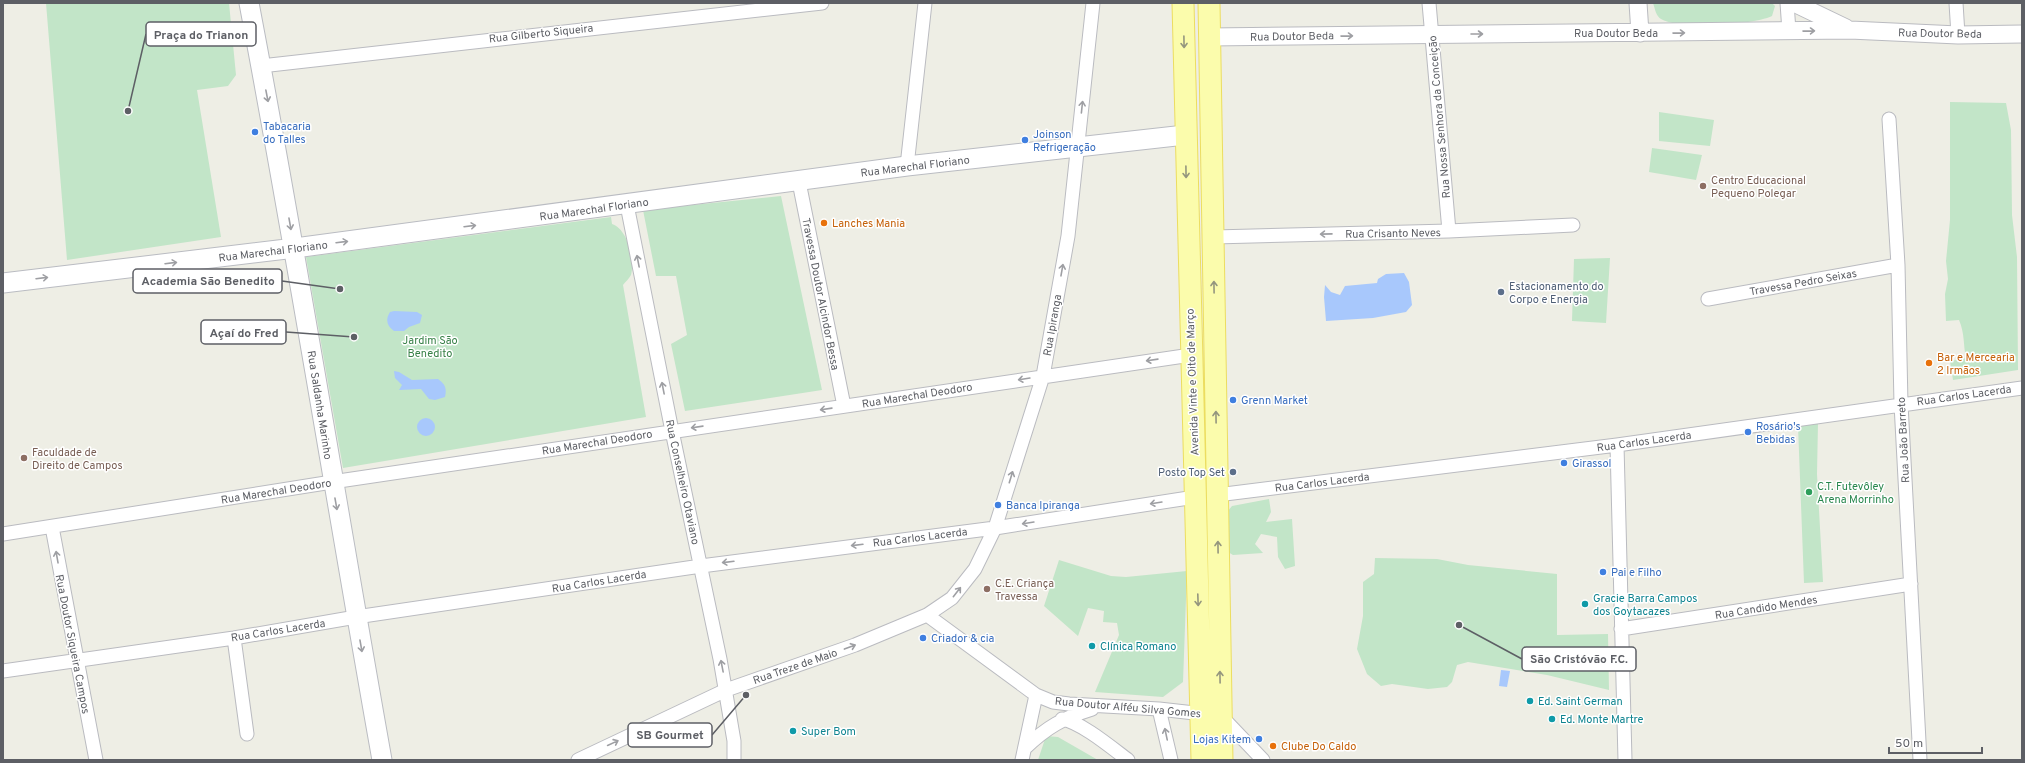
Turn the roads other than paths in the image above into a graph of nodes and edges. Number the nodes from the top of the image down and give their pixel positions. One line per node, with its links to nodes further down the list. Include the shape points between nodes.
1 (249, 3): 19 (main road, Rua Saldanha Marinho)
2 (822, 3): 19 (street, Rua Gilberto Siqueira)
3 (925, 3): 24 (street)
4 (1093, 3): 23 (street, Rua Ipiranga, one-way to 4)
5 (1183, 3): 22 (main road, Avenida Vinte e Oito de Março, one-way to 22)
6 (1209, 3): 18 (main road, Avenida Vinte e Oito de Março)
7 (1429, 3): 15 (street, Rua Nossa Senhora da Conceição)
8 (1638, 3): 14 (street)
9 (1787, 3): 13 (street)
10 (1794, 3): 12 (street)
11 (1956, 3): 17 (street)
12 (1850, 30): 13 (street, Rua Doutor Beda, one-way to 12); 17 (street, Rua Doutor Beda)
13 (1788, 31): 14 (street, Rua Doutor Beda, one-way to 13)
14 (1640, 33): 15 (street, Rua Doutor Beda, one-way to 14)
15 (1432, 34): 18 (street, Rua Doutor Beda, one-way to 15); 28 (street, Rua Nossa Senhora da Conceição)
16 (2022, 34): 17 (street, Rua Doutor Beda)
17 (1958, 35)
18 (1210, 37): 21 (main road, Avenida Vinte e Oito de Março)
19 (261, 66): 30 (main road, Rua Saldanha Marinho, one-way to 30)
20 (1889, 119): 31 (street, Rua João Barreto)
21 (1213, 132): 22 (main road); 29 (main road, Avenida Vinte e Oito de Março)
22 (1185, 135): 23 (main road, Rua Marechal Floriano); 34 (main road, Avenida Vinte e Oito de Março, one-way to 34)
23 (1077, 146): 24 (main road, Rua Marechal Floriano); 35 (street, Rua Ipiranga, one-way to 23, via 1068,236)
24 (907, 166): 25 (main road, Rua Marechal Floriano)
25 (799, 182): 26 (main road, Rua Marechal Floriano); 38 (street, Travessa Doutor Alcindor Bessa)
26 (627, 205): 30 (main road, Rua Marechal Floriano, one-way to 26); 39 (street, Rua Conselheiro Otaviano, one-way to 26)
27 (1573, 225): 28 (street, Rua Crisanto Neves)
28 (1449, 231): 29 (street, Rua Crisanto Neves, one-way to 29)
29 (1214, 237): 42 (main road, Avenida Vinte e Oito de Março, one-way to 29)
30 (295, 248): 32 (main road, Rua Marechal Floriano, one-way to 30); 41 (main road, Rua Saldanha Marinho)
31 (1898, 264): 33 (street, Travessa Pedro Seixas); 37 (street, Rua João Barreto)
32 (3, 283)
33 (1708, 299)
34 (1191, 355): 35 (street, Rua Marechal Deodoro, one-way to 35); 43 (main road, Avenida Vinte e Oito de Março)
35 (1043, 376): 38 (street, Rua Marechal Deodoro, one-way to 38); 45 (street, Rua Ipiranga, one-way to 35)
36 (2022, 388): 37 (street, Rua Carlos Lacerda)
37 (1901, 404): 40 (street, Rua Carlos Lacerda); 48 (street, Rua João Barreto)
38 (844, 406): 39 (street, Rua Marechal Deodoro, one-way to 39)
39 (672, 431): 41 (street, Rua Marechal Deodoro); 47 (street, Rua Conselheiro Otaviano)
40 (1617, 446): 42 (street, Rua Carlos Lacerda); 51 (street)
41 (332, 482): 44 (street, Rua Marechal Deodoro); 50 (main road, Rua Saldanha Marinho, one-way to 50)
42 (1217, 495): 59 (main road, Avenida Vinte e Oito de Março, one-way to 42)
43 (1195, 497): 45 (street, Rua Carlos Lacerda, one-way to 45); 59 (main road, Avenida Vinte e Oito de Março, one-way to 59)
44 (52, 527): 46 (street, Rua Marechal Deodoro); 53 (street, Rua Doutor Siqueira Campos, one-way to 44)
45 (995, 528): 47 (street, Rua Carlos Lacerda, one-way to 47); 49 (street, Rua Ipiranga, one-way to 45, via 952,598 971,575)
46 (3, 534)
47 (701, 566): 50 (street, Rua Carlos Lacerda); 55 (street, Rua Conselheiro Otaviano, one-way to 47)
48 (1911, 584): 51 (street, Rua Candido Mendes); 73 (street, Rua João Barreto)
49 (926, 615): 55 (street, Rua Treze de Maio, one-way to 49, via 855,645); 56 (street, Rua Doutor Alféu Silva Gomes)
50 (356, 617): 52 (street, Rua Carlos Lacerda); 64 (main road, Rua Saldanha Marinho, one-way to 64)
51 (1622, 629): 72 (street)
52 (234, 638): 53 (street, Rua Carlos Lacerda); 61 (street)
53 (76, 660): 54 (street, Rua Carlos Lacerda); 63 (street, Rua Doutor Siqueira Campos)
54 (3, 671)
55 (726, 690): 65 (street, Rua Treze de Maio, one-way to 55); 66 (street, Rua Conselheiro Otaviano, via 734,741)
56 (1036, 695): 57 (street, Rua Doutor Alféu Silva Gomes, via 1053,702); 62 (street)
57 (1099, 706): 58 (street, Rua Doutor Alféu Silva Gomes); 60 (street)
58 (1159, 709): 59 (street, Rua Doutor Alféu Silva Gomes); 68 (street, one-way to 58)
59 (1211, 715): 69 (main road, Avenida Vinte e Oito de Março); 70 (main road, Avenida Vinte e Oito de Março); 71 (street)
60 (1062, 719): 62 (street, via 1042,732); 67 (street, via 1069,720)
61 (247, 734)
62 (1024, 754)
63 (96, 760)
64 (382, 760)
65 (578, 760)
66 (734, 760)
67 (1128, 760)
68 (1170, 760)
69 (1202, 760)
70 (1222, 760)
71 (1263, 760)
72 (1625, 760)
73 (1920, 760)

